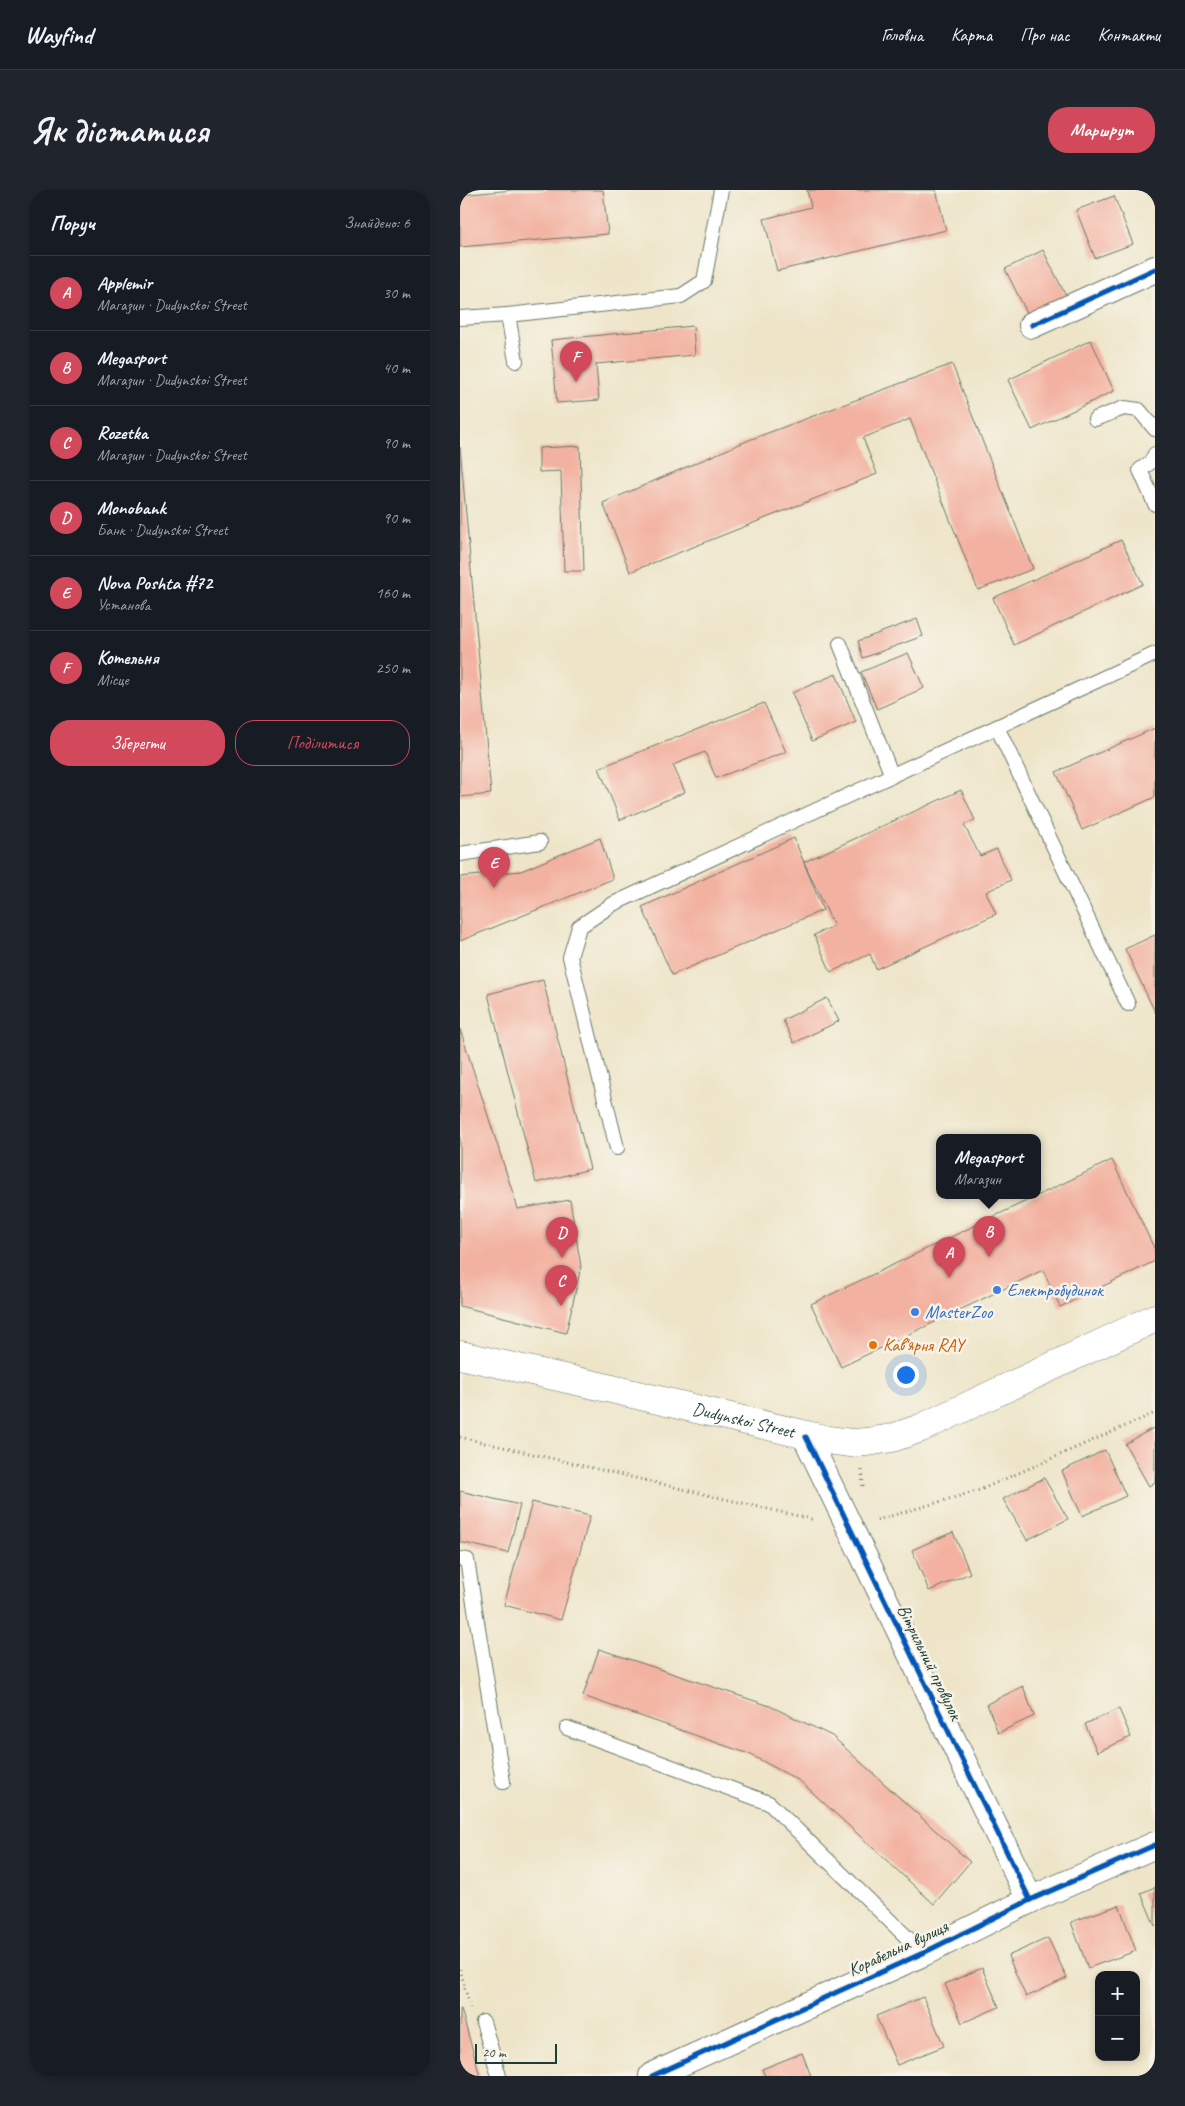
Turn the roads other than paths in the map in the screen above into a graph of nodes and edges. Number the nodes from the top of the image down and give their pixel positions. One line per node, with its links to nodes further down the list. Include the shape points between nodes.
1 (721, 190): 3 (lane, via 704,281 681,296)
2 (1155, 269): 5 (street)
3 (508, 316): 4 (lane); 6 (lane)
4 (460, 318)
5 (1032, 325)
6 (516, 361)
7 (1095, 419): 8 (lane, via 1124,408 1139,410)
8 (1155, 429)
9 (1155, 454): 10 (lane, via 1151,462 1140,470)
10 (1155, 504)
11 (840, 644): 14 (lane)
12 (1155, 654): 13 (lane)
13 (997, 727): 14 (lane); 17 (lane)
14 (892, 776): 18 (lane, via 613,904 579,927 570,957)
15 (540, 842): 16 (lane)
16 (460, 854)
17 (1128, 1004)
18 (617, 1148)
19 (1155, 1318): 21 (main road, Dudynskoi Street, via 899,1436 851,1443)
20 (460, 1355): 21 (main road, Dudynskoi Street)
21 (806, 1437): 26 (street, Вітрильний провулок)
22 (460, 1559): 24 (lane, via 467,1560)
23 (567, 1728): 27 (lane, via 769,1803)
24 (503, 1782)
25 (1155, 1845): 26 (street, Корабельна вулиця)
26 (1030, 1900): 27 (street, Корабельна вулиця)
27 (924, 1952): 30 (street, Корабельна вулиця)
28 (482, 2022): 29 (lane)
29 (499, 2076)
30 (652, 2076)

